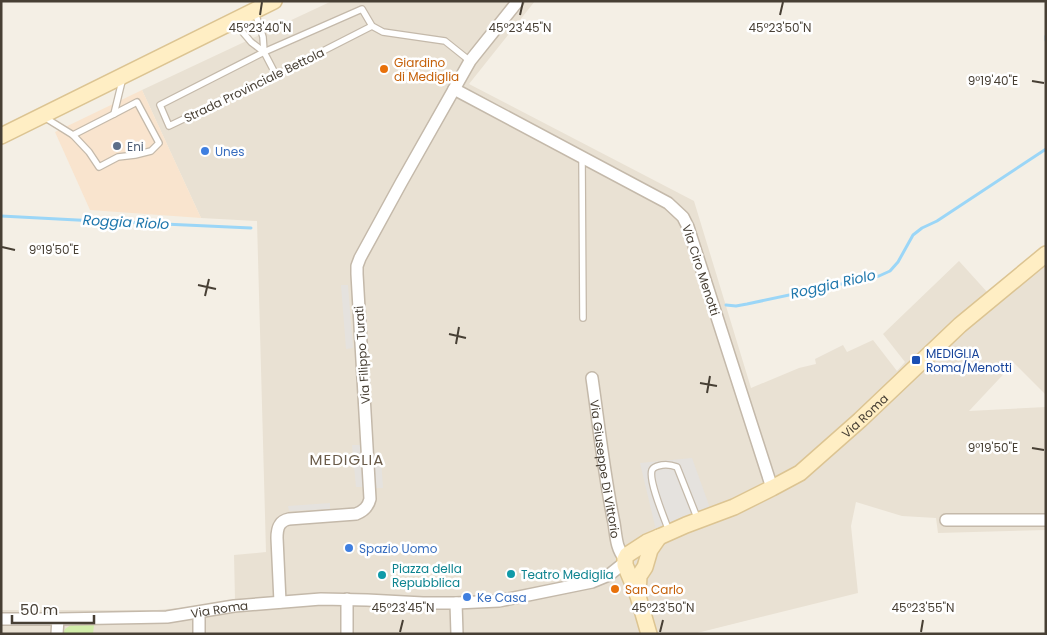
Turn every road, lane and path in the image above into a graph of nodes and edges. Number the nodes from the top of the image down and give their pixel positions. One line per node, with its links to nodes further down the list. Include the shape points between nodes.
1 (274, 1): 3 (street)
2 (518, 1): 7 (street, Via Filippo Turati)
3 (253, 6): 4 (street); 6 (lane, via 263,37)
4 (234, 21): 6 (lane); 8 (street)
5 (372, 26): 6 (lane, Strada Provinciale Bettola, via 362,9); 7 (lane, via 383,32 445,41); 9 (lane, Strada Provinciale Bettola)
6 (264, 52): 9 (lane); 9 (lane, Strada Provinciale Bettola, via 160,106 169,126)
7 (470, 61): 10 (street, Via Filippo Turati)
8 (124, 75): 11 (lane); 12 (street)
9 (276, 75)
10 (454, 89): 15 (street, Via Ciro Menotti); 28 (street, Via Filippo Turati, via 357,266 369,504 356,514 289,519 280,523 277,538)
11 (114, 114): 13 (lane); 13 (lane, via 137,102 159,144 151,151 118,157 99,167)
12 (42, 116): 13 (lane); 14 (street)
13 (73, 135)
14 (1, 136)
15 (582, 157): 17 (lane); 19 (street, Via Ciro Menotti, via 668,203 683,217)
16 (1046, 254): 19 (street, Via Roma, via 960,325 800,473)
17 (583, 318)
18 (592, 378): 24 (street, Via Giuseppe Di Vittorio, via 610,503 620,554)
19 (772, 488): 20 (street, Via Roma)
20 (698, 520): 23 (street, Via Roma); 23 (lane, via 680,471 669,464 655,467 652,482)
21 (946, 520): 22 (street)
22 (1046, 520)
23 (665, 535): 24 (street, Via Roma, via 643,544); 25 (street, via 650,550)
24 (626, 560): 25 (street, via 629,571 634,573); 26 (street, Via Giuseppe Di Vittorio); 29 (street, Via Roma, via 609,575 592,582 499,601)
25 (644, 566): 26 (street, Via Giuseppe Di Vittorio)
26 (638, 596): 37 (street, Via Giuseppe Di Vittorio)
27 (347, 599): 28 (street, Via Roma); 29 (street, Via Roma); 35 (street)
28 (280, 602): 30 (street, Via Roma)
29 (456, 603): 36 (street)
30 (199, 612): 32 (street, Via Roma, via 158,617); 34 (street)
31 (1, 619): 32 (street, Via Roma)
32 (58, 619): 33 (street)
33 (57, 634)
34 (199, 634)
35 (347, 634)
36 (457, 634)
37 (649, 634)

